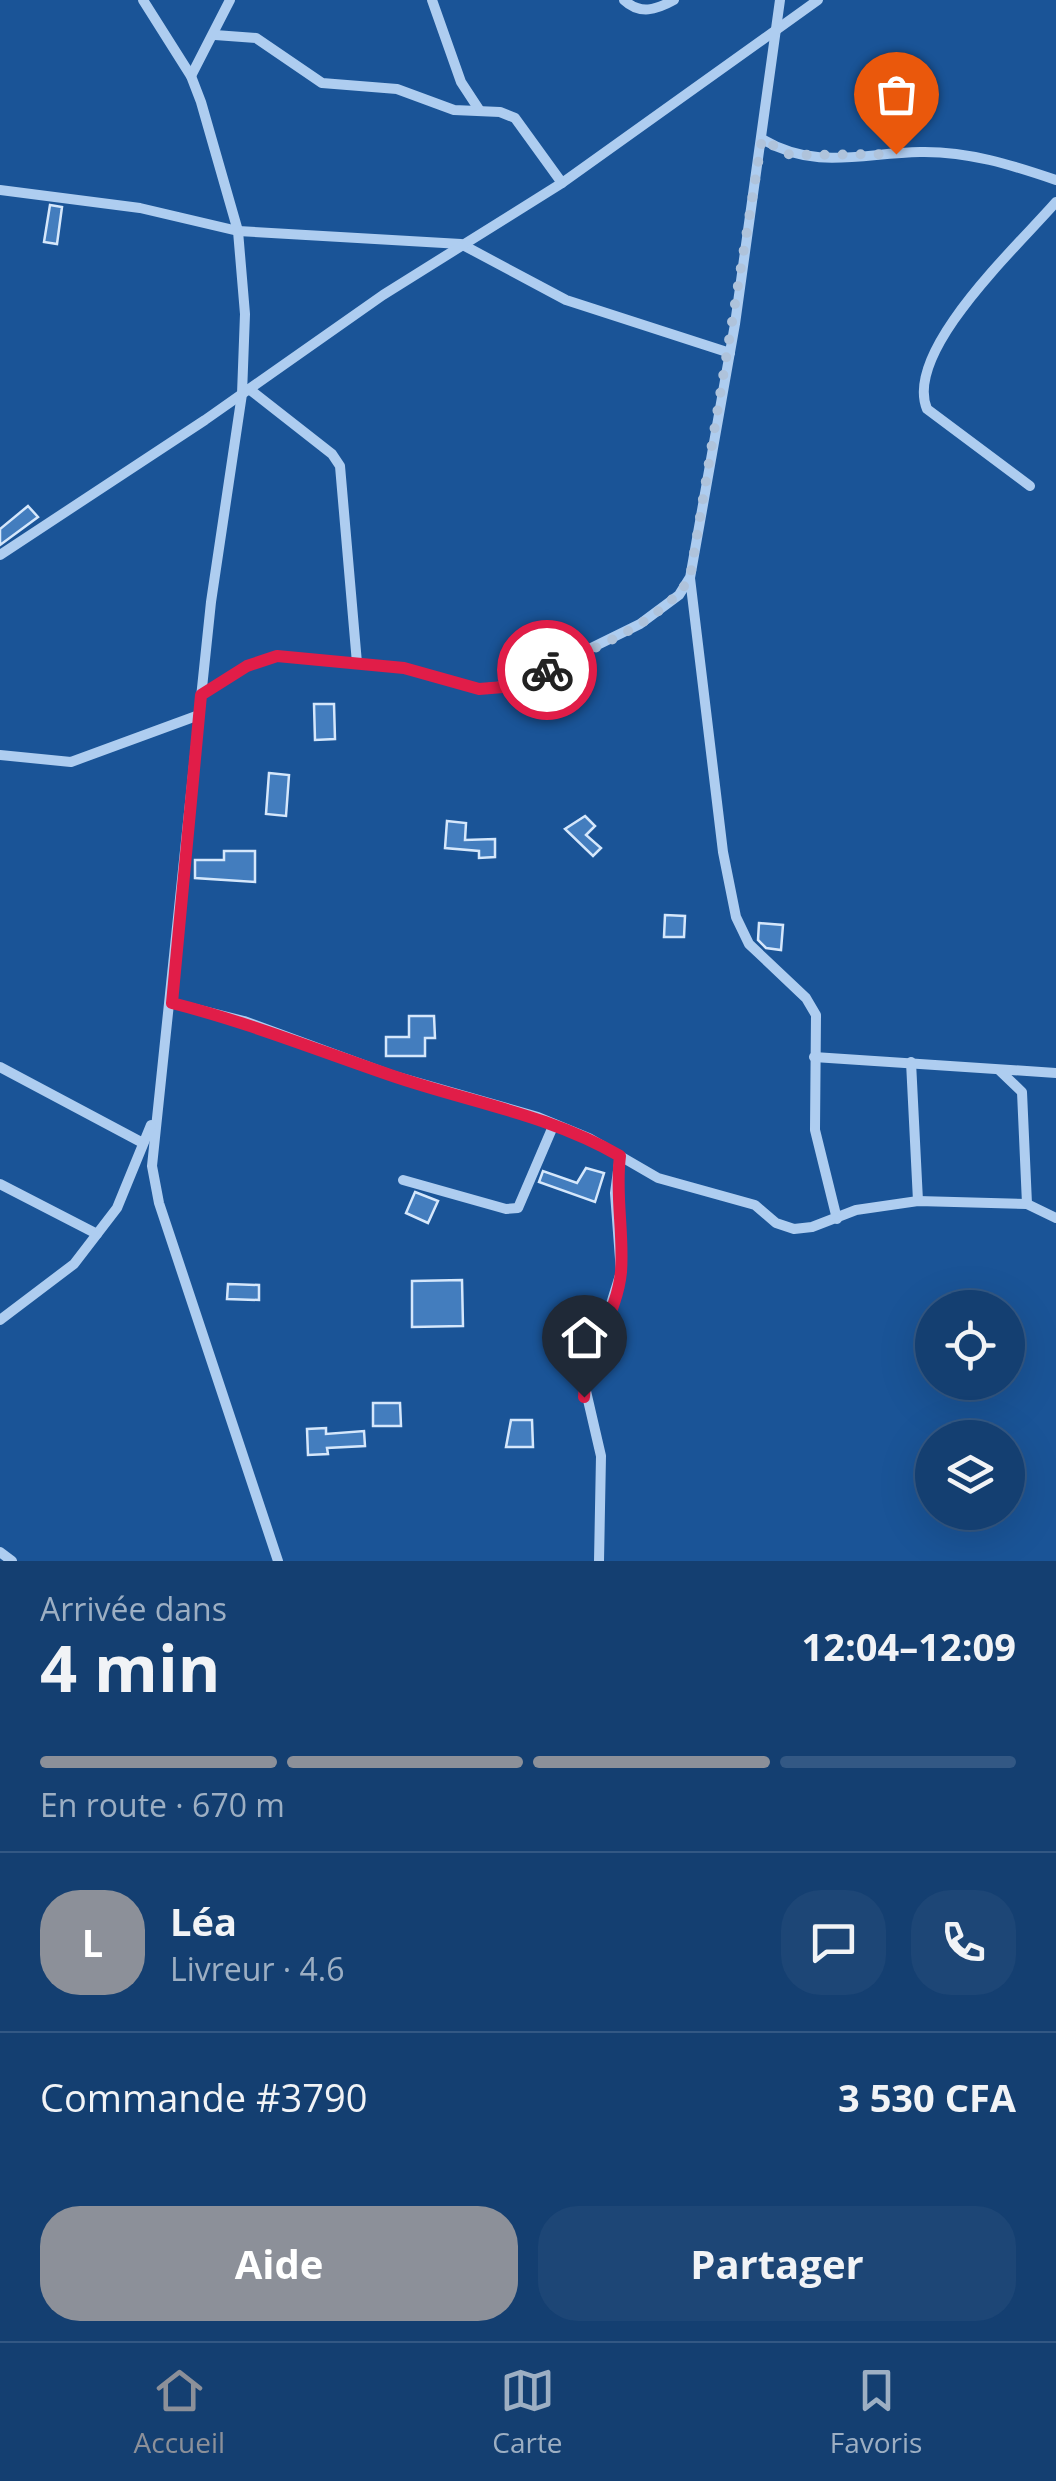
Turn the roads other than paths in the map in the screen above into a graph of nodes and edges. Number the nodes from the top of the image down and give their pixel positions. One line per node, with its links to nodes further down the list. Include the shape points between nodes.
1 (143, 0): 10 (street)
2 (230, 0): 9 (street)
3 (432, 0): 11 (street, via 460,82)
4 (624, 0): 5 (street, via 649,11)
5 (674, 0)
6 (780, 0): 8 (street)
7 (818, 0): 8 (street)
8 (775, 27): 12 (street); 14 (street)
9 (215, 35): 10 (street); 11 (street, via 256,38 322,83 396,89)
10 (190, 76): 17 (street)
11 (480, 112): 14 (street, via 514,118)
12 (762, 139): 13 (street, via 790,155 821,158 970,155); 19 (street)
13 (1056, 180)
14 (562, 183): 18 (street)
15 (0, 190): 17 (street, via 140,208)
16 (1056, 202): 21 (street, via 962,310 932,355 921,395 927,409)
17 (238, 231): 18 (street); 20 (street)
18 (461, 244): 19 (street, via 566,300); 20 (street)
19 (730, 352): 23 (street)
20 (245, 392): 22 (street); 24 (street, via 340,466); 25 (street)
21 (1030, 486)
22 (0, 555)
23 (690, 578): 24 (street, via 679,595 640,624 516,686 479,689 404,668); 29 (street, via 736,917 748,944 816,1015)
24 (356, 663): 25 (street, via 277,656)
25 (201, 695): 26 (street)
26 (199, 716): 27 (street, via 71,762); 28 (street)
27 (0, 755)
28 (172, 1003): 34 (street); 35 (street)
29 (814, 1057): 30 (street); 43 (street, via 815,1130)
30 (911, 1062): 32 (street); 40 (street)
31 (0, 1067): 36 (street)
32 (997, 1068): 33 (street); 41 (street, via 1022,1092)
33 (1056, 1073)
34 (153, 1121): 36 (street); 48 (street, via 159,1203)
35 (554, 1124): 37 (street); 38 (street, via 518,1208)
36 (141, 1142): 44 (street, via 117,1208)
37 (620, 1156): 43 (street, via 658,1178 754,1206 794,1229); 49 (street, via 621,1272 585,1387 601,1456)
38 (402, 1180)
39 (0, 1184): 44 (street)
40 (918, 1200): 41 (street); 43 (street)
41 (1027, 1204): 42 (street)
42 (1056, 1218)
43 (837, 1219)
44 (97, 1234): 45 (street, via 74,1264)
45 (0, 1320)
46 (0, 1552): 47 (street)
47 (12, 1561)
48 (278, 1561)
49 (599, 1561)

